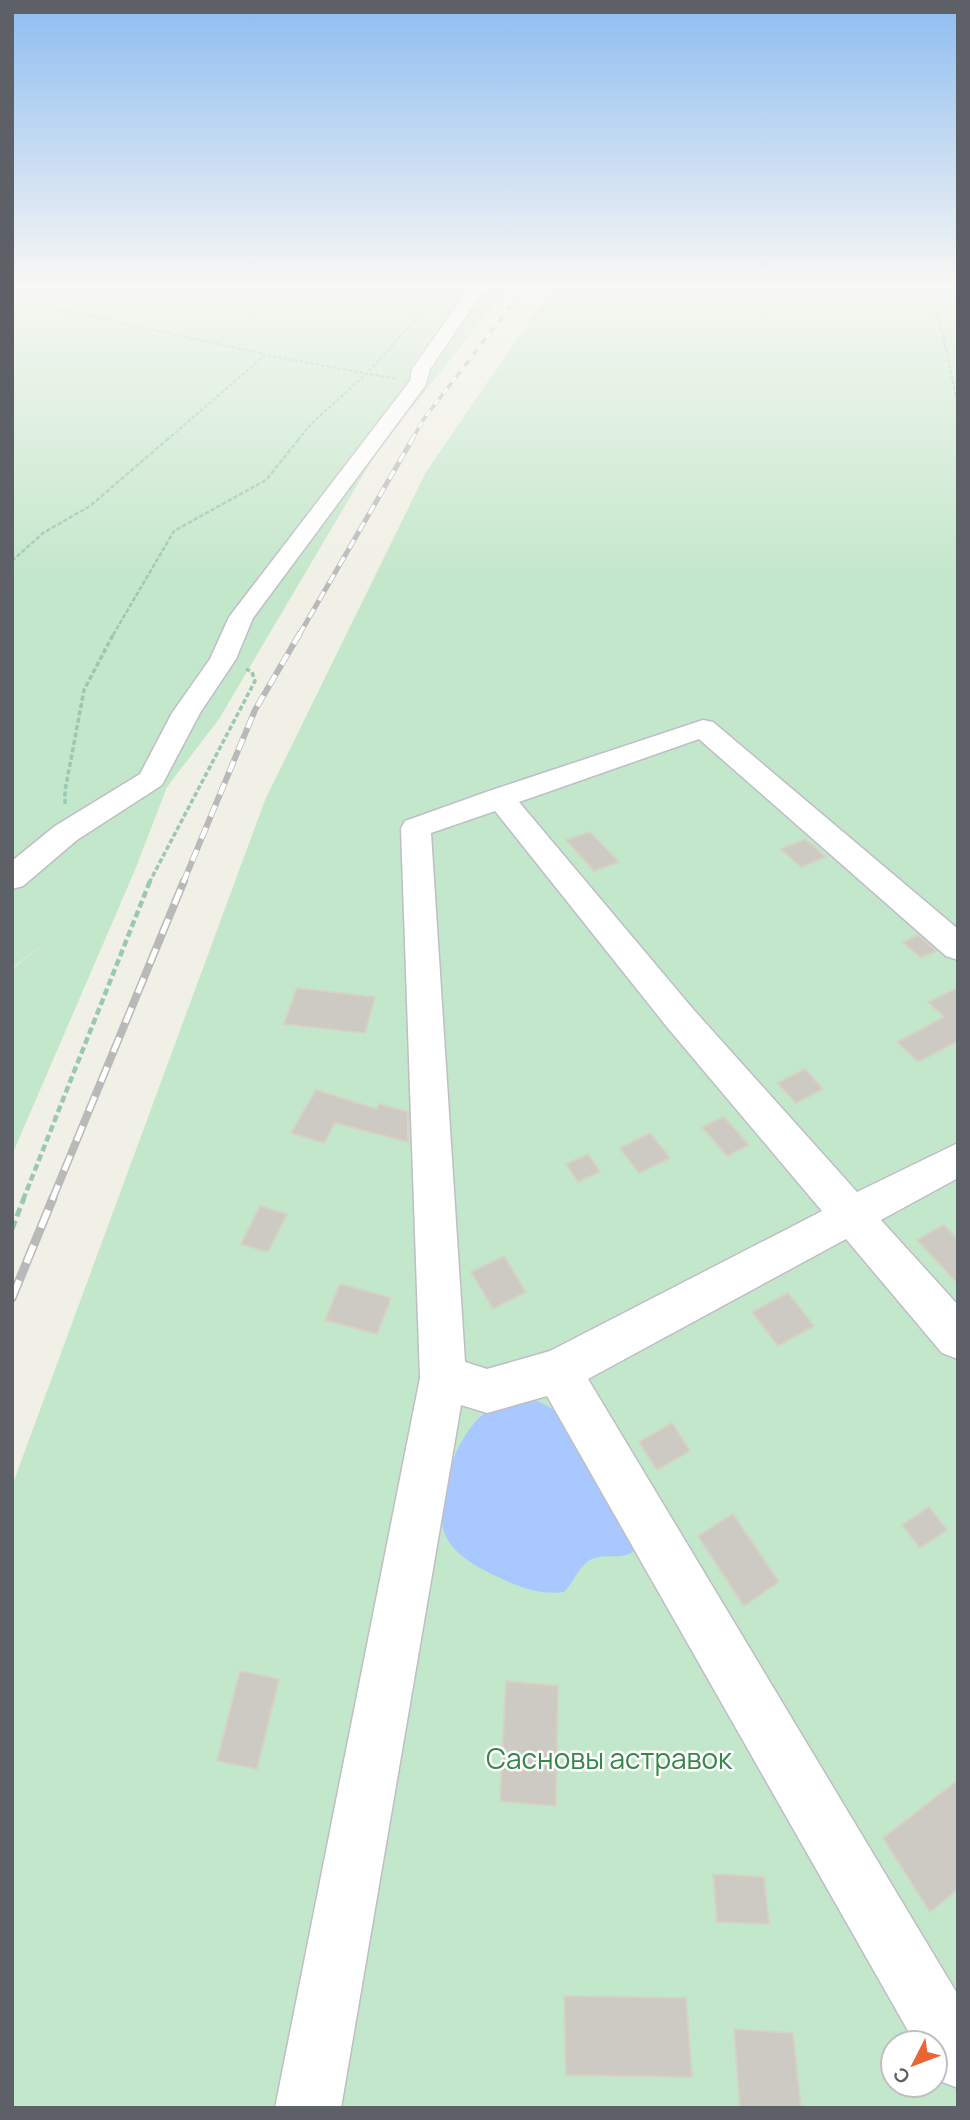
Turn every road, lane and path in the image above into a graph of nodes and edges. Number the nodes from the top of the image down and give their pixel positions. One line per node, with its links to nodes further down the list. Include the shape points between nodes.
1 (230, 385): 6 (path, via 90,506 43,533)
2 (354, 385): 9 (path, via 312,424 266,480 174,531 84,690 65,791)
3 (417, 385): 7 (street, via 241,617)
4 (954, 385): 5 (path)
5 (958, 406)
6 (12, 561)
7 (223, 659): 9 (street, via 186,713 152,779); 14 (path, via 252,672 256,681 151,878)
8 (499, 797): 11 (street, via 703,727); 13 (street, via 681,1018); 17 (street, via 416,828)
9 (66, 833): 10 (street)
10 (12, 878)
11 (958, 948)
12 (958, 1159): 13 (street)
13 (853, 1216): 15 (street); 16 (street)
14 (12, 1229)
15 (958, 1338)
16 (558, 1371): 17 (street, via 487,1391); 18 (street)
17 (443, 1378): 19 (street)
18 (958, 2056)
19 (308, 2108)

